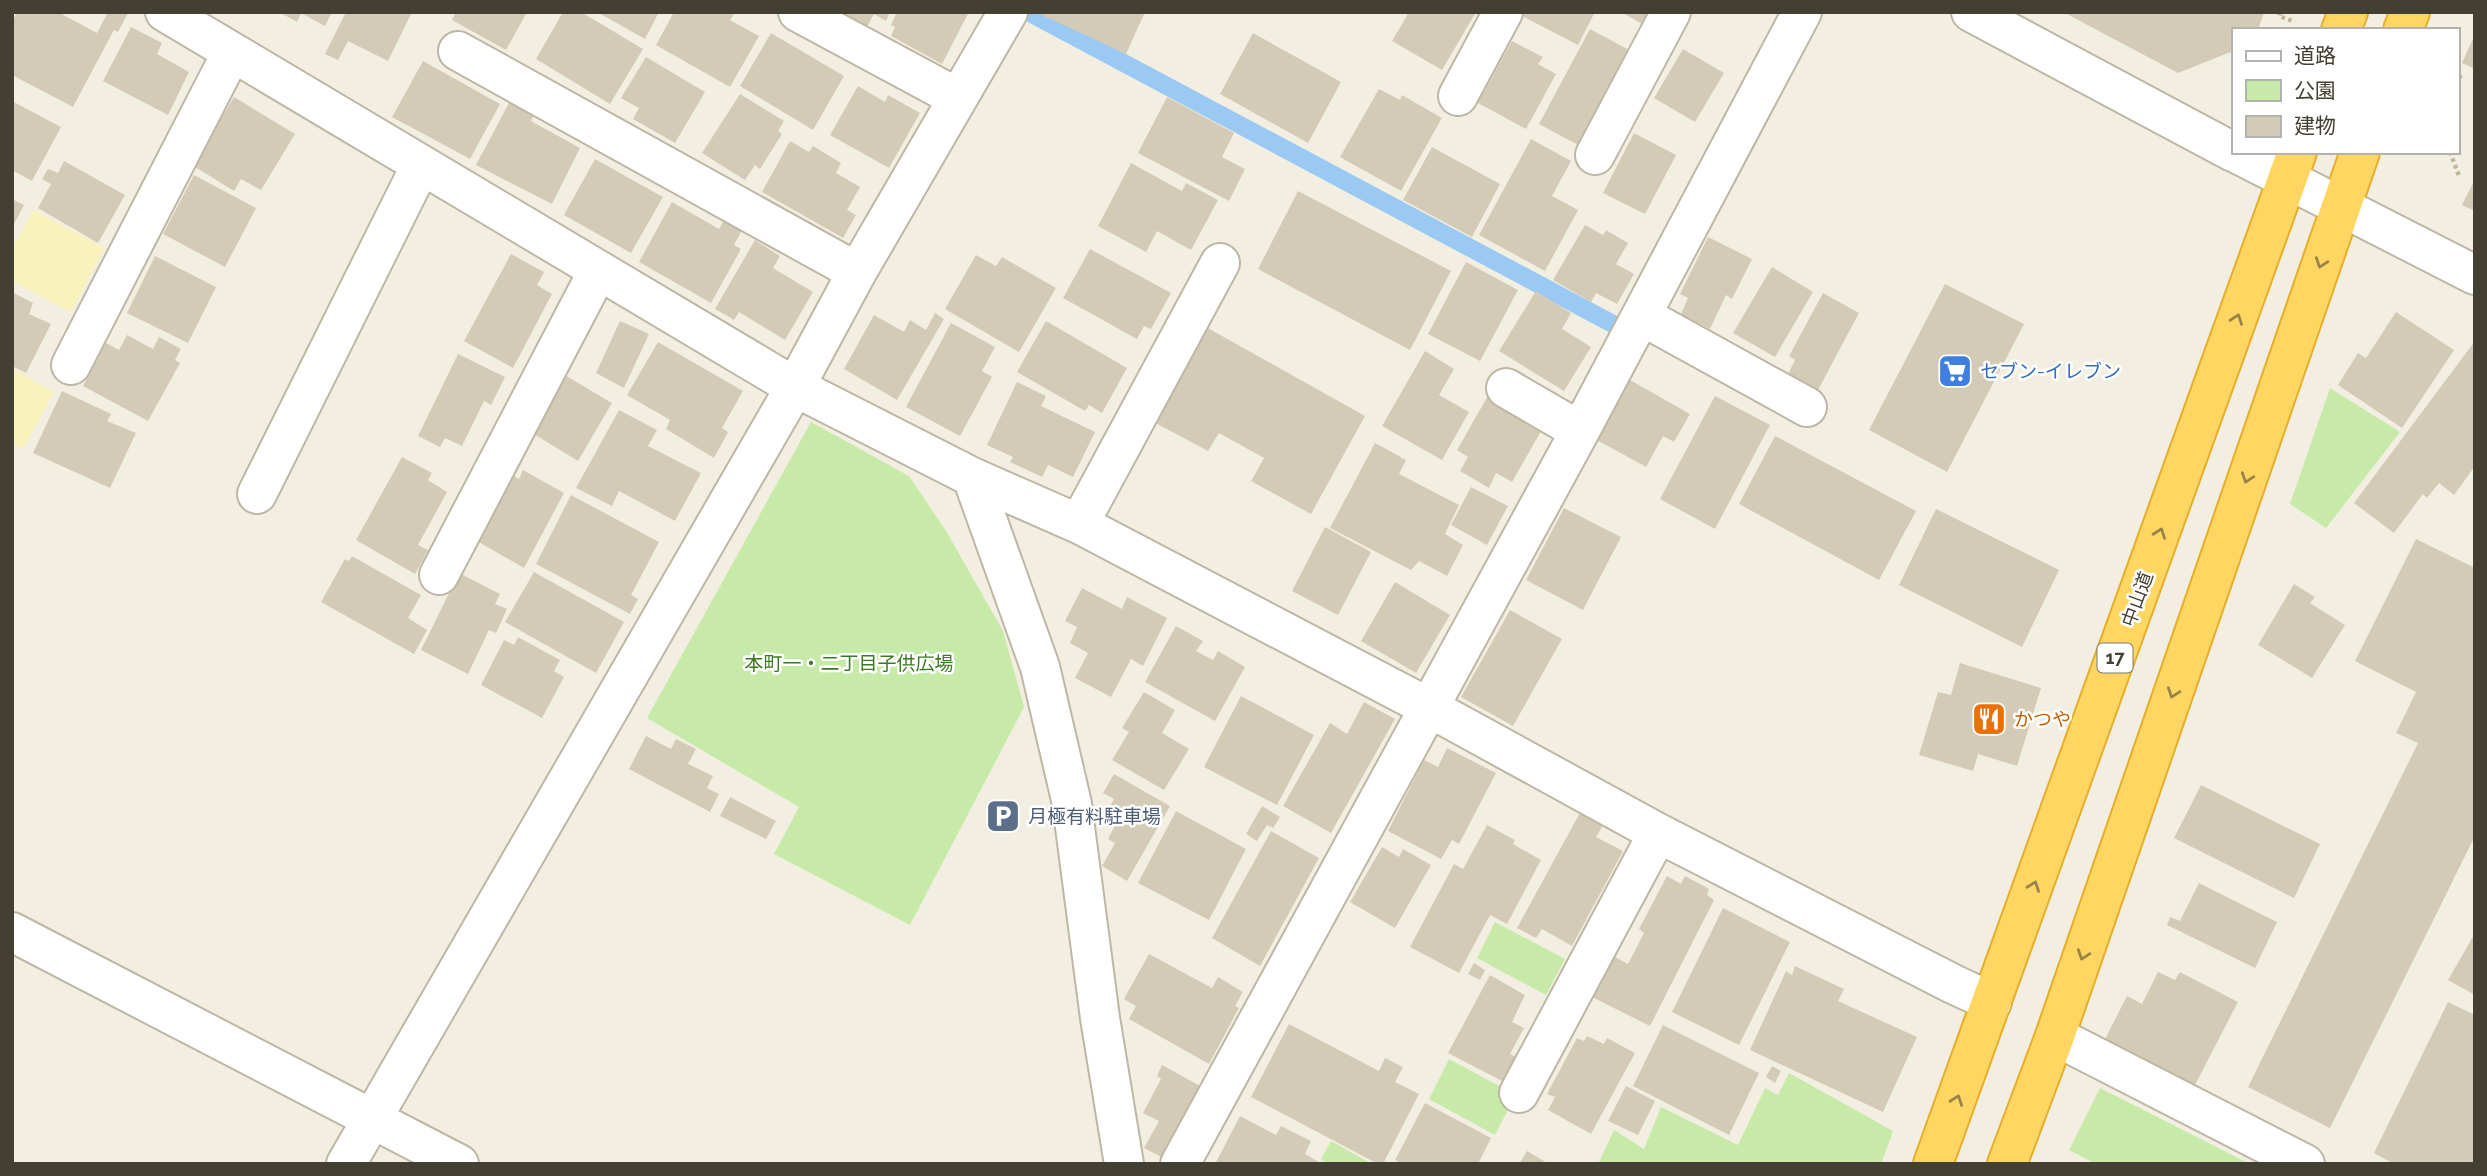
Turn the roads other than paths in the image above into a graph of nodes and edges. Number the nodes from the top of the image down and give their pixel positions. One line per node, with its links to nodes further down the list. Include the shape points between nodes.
1 (165, 12): 9 (street)
2 (798, 12): 11 (street)
3 (1008, 12): 11 (street)
4 (1503, 12): 10 (street)
5 (1671, 12): 15 (street)
6 (1802, 12): 23 (street)
7 (1971, 12): 12 (street)
8 (458, 51): 21 (street)
9 (232, 52): 16 (street); 24 (street)
10 (1458, 96)
11 (958, 98): 21 (street)
12 (2232, 151)
13 (2242, 154): 17 (street)
14 (2359, 154): 18 (highway)
15 (1595, 155)
16 (421, 165): 20 (street); 30 (street)
17 (2292, 166): 18 (street); 36 (highway, 中山道 / 17, one-way to 17)
18 (2340, 207): 22 (street); 37 (highway, one-way to 37)
19 (1220, 263): 31 (street)
20 (598, 271): 25 (street); 32 (street)
21 (857, 272): 25 (street)
22 (2475, 275)
23 (1642, 316): 27 (street); 28 (street)
24 (71, 365)
25 (795, 387): 29 (street); 39 (street)
26 (1506, 388): 28 (street)
27 (1807, 407)
28 (1580, 431): 33 (street)
29 (972, 477): 31 (street); 42 (street, via 1040,667 1072,804)
30 (257, 494)
31 (1079, 524): 33 (street)
32 (439, 575)
33 (1427, 707): 34 (street); 43 (street)
34 (1658, 833): 36 (street); 38 (street)
35 (12, 932): 39 (street)
36 (1992, 1002): 44 (highway, 中山道 / 17, one-way to 36)
37 (2055, 1036): 45 (highway); 46 (street)
38 (1519, 1093)
39 (372, 1118): 40 (street); 41 (street)
40 (346, 1164)
41 (459, 1164)
42 (1124, 1164)
43 (1180, 1164)
44 (1933, 1164)
45 (2007, 1164)
46 (2305, 1164)

